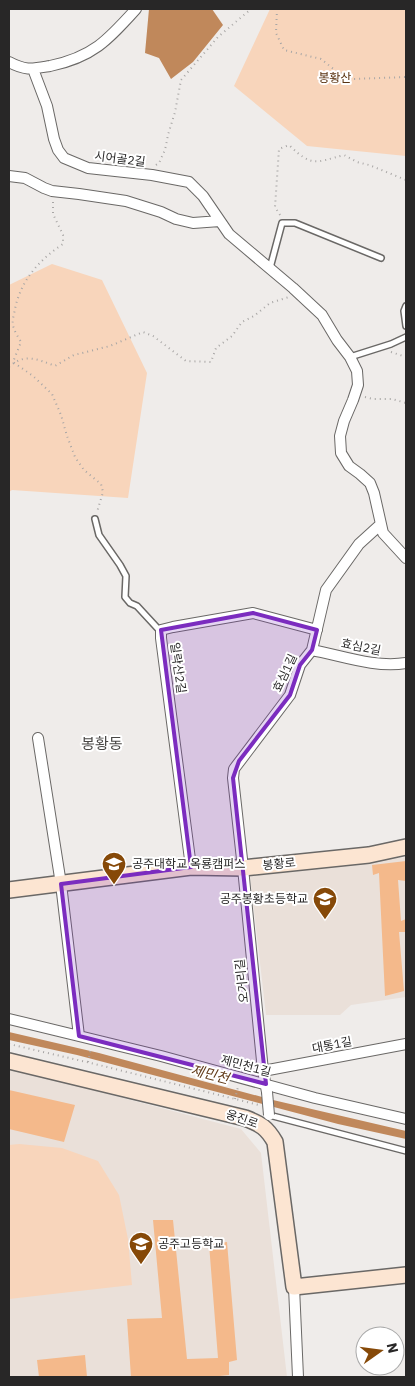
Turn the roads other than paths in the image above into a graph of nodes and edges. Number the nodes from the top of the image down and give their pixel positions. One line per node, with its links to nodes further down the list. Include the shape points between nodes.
1 (136, 9): 3 (street, via 94,50 61,64)
2 (9, 62): 3 (street, via 20,68)
3 (33, 69): 5 (street, 시어골2길, via 47,106 54,139 64,158 88,168 189,182)
4 (9, 176): 5 (street, via 25,178 52,191 126,201 193,223)
5 (220, 221): 7 (street, 시어골2길)
6 (381, 258): 7 (lane, via 295,223 282,223)
7 (270, 269): 11 (street, 시어골2길, via 322,315)
8 (406, 306): 9 (lane)
9 (406, 326)
10 (406, 336): 11 (lane)
11 (350, 357): 13 (street, 시어골2길, via 357,371 358,385 340,436 341,453 349,466 370,483)
12 (96, 519): 16 (lane, via 99,535 126,576 126,597)
13 (381, 524): 14 (street, 시어골2길, via 382,533); 15 (street, 효심1길, via 358,544 326,590)
14 (406, 558)
15 (317, 630): 16 (street, 일락산2길, via 253,613); 17 (street, 효심1길)
16 (161, 632): 21 (street, 일락산2길)
17 (312, 650): 18 (street, 효심2길, via 377,664); 22 (street, 효심1길, via 300,665 285,702 234,769)
18 (406, 663)
19 (38, 738): 23 (street)
20 (406, 847): 22 (main road, 봉황로, via 369,855)
21 (192, 867): 22 (main road, 봉황로); 23 (main road, 봉황로)
22 (243, 868): 29 (street, 오거리길)
23 (61, 884): 24 (main road, 봉황로); 26 (street)
24 (9, 890)
25 (9, 1018): 26 (street, 제민천1길)
26 (79, 1036): 30 (street, 제민천1길)
27 (406, 1044): 29 (street, 대통1길)
28 (9, 1061): 33 (main road, 웅진로, via 245,1118 259,1123)
29 (263, 1071): 30 (street, 오거리길)
30 (266, 1088): 31 (street, 오거리길, bridge); 32 (street, 제민천1길)
31 (269, 1115): 33 (street); 34 (lane)
32 (406, 1119)
33 (269, 1132): 36 (main road, 웅진로, via 275,1142)
34 (406, 1151)
35 (406, 1275): 36 (main road)
36 (294, 1287): 37 (street)
37 (298, 1377)

